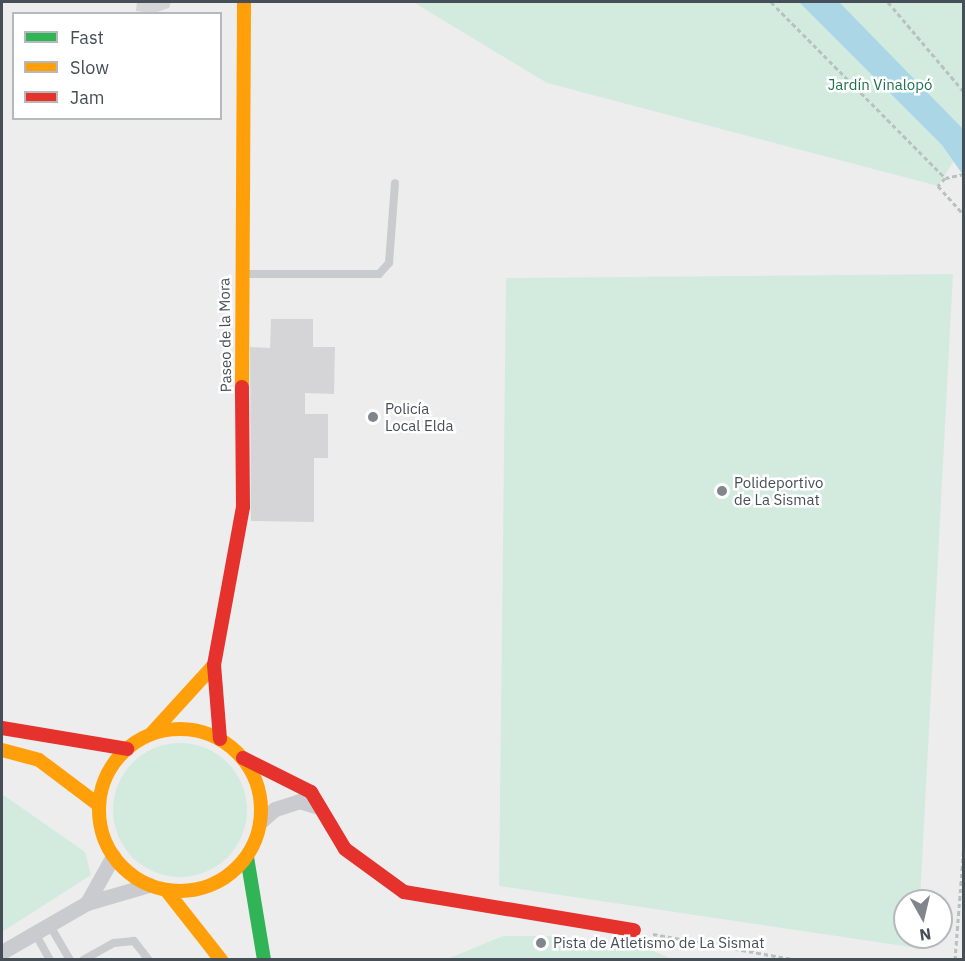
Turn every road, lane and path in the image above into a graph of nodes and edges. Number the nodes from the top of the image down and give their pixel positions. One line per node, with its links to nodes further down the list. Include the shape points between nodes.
1 (244, 2): 9 (street, Paseo de la Mora)
2 (771, 2): 6 (path)
3 (888, 2): 4 (path)
4 (963, 92)
5 (963, 174): 6 (path)
6 (945, 178): 8 (path, via 938,186)
7 (395, 183): 9 (lane, via 389,263 379,274)
8 (963, 214)
9 (241, 273): 10 (street, Paseo de la Mora, via 243,507)
10 (214, 665): 12 (street, Paseo de la Mora, via 178,710); 13 (street, Paseo de la Mora)
11 (2, 728): 14 (street)
12 (149, 735): 13 (street, via 173,729 198,730); 14 (street)
13 (220, 739): 16 (street)
14 (127, 749): 17 (street, via 112,765)
15 (2, 750): 17 (street, via 55,769)
16 (243, 758): 18 (street, via 311,792); 19 (street, via 261,798)
17 (99, 805): 21 (street, via 102,832)
18 (319, 807): 19 (street, via 298,801 275,809); 27 (street, via 345,849 404,892)
19 (261, 820): 22 (street)
20 (963, 843): 37 (path)
21 (113, 856): 23 (street); 25 (street)
22 (247, 856): 24 (street, via 211,885); 35 (street)
23 (148, 885): 24 (street); 25 (street)
24 (166, 890): 34 (street)
25 (87, 903): 26 (street)
26 (49, 924): 28 (street); 31 (lane)
27 (634, 930): 36 (path)
28 (34, 933): 29 (street); 30 (lane)
29 (2, 952)
30 (50, 960)
31 (70, 960)
32 (83, 960): 33 (lane, via 114,943 134,941)
33 (149, 960)
34 (221, 960)
35 (264, 960)
36 (798, 960)
37 (955, 960)

